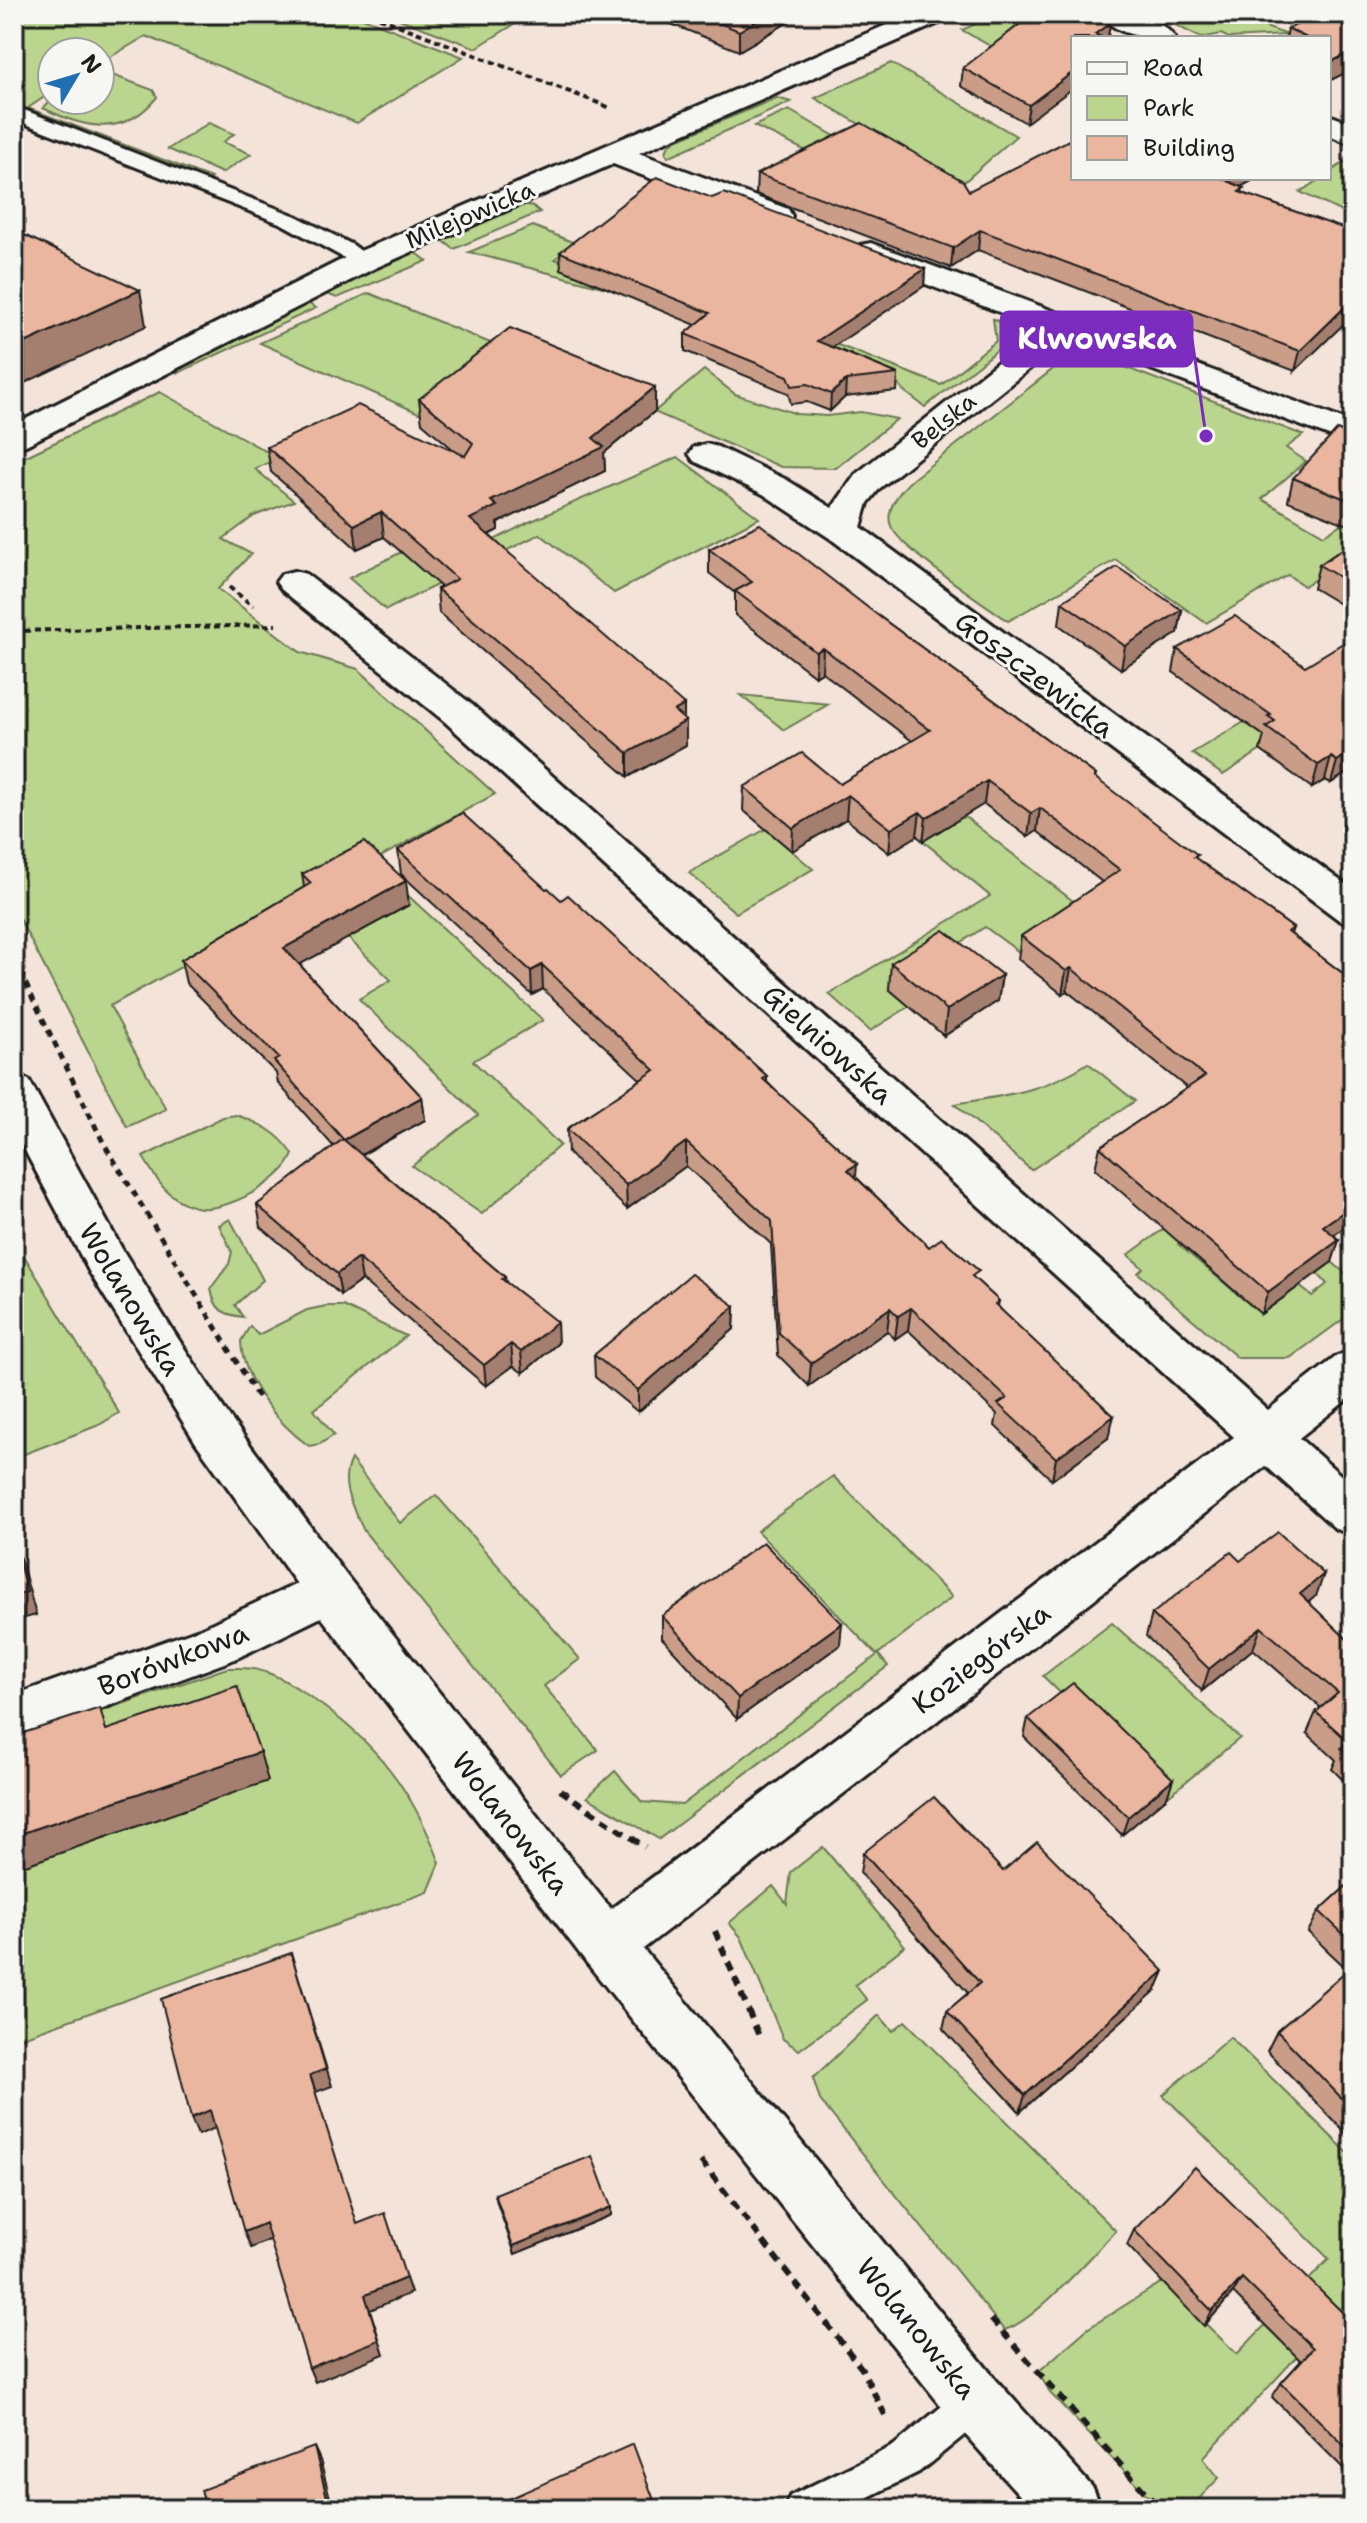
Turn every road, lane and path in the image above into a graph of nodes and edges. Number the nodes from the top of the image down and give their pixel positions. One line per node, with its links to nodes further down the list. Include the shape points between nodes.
1 (370, 14): 7 (path)
2 (936, 14): 7 (street, Milejowicka)
3 (1115, 14): 4 (street)
4 (1157, 36)
5 (14, 112): 12 (lane, via 274,214)
6 (1331, 125): 8 (street)
7 (668, 131): 9 (street, Milejowicka)
8 (1353, 136)
9 (614, 154): 10 (street); 12 (street, Milejowicka)
10 (801, 225)
11 (845, 242): 13 (street)
12 (364, 261): 15 (street, Milejowicka)
13 (1065, 325): 14 (street); 17 (street, Belska, via 868,481 845,512)
14 (1353, 435)
15 (14, 438)
16 (706, 454): 17 (street, Goszczewicka, via 775,487)
17 (843, 531): 23 (street, Goszczewicka)
18 (294, 582): 28 (street, Gielniowska, via 457,712)
19 (229, 587): 20 (path)
20 (277, 625): 21 (path); 22 (path)
21 (14, 631)
22 (286, 631)
23 (1353, 910)
24 (14, 960): 27 (path, via 103,1142)
25 (14, 1091): 30 (street, Wolanowska, via 157,1344)
26 (1353, 1369): 28 (street, Koziegórska)
27 (270, 1416)
28 (1265, 1438): 29 (street, Gielniowska); 33 (street, Koziegórska)
29 (1353, 1515)
30 (329, 1590): 31 (street, Borówkowa, via 218,1644); 34 (street, Wolanowska)
31 (14, 1718)
32 (549, 1778): 33 (path, via 654,1853)
33 (682, 1887): 34 (street, Koziegórska); 35 (path, via 711,1923 757,2035)
34 (606, 1945): 37 (street, Wolanowska)
35 (767, 2047)
36 (984, 2310): 40 (path)
37 (976, 2402): 38 (lane, via 906,2459); 39 (street, Wolanowska)
38 (803, 2509)
39 (1072, 2509)
40 (1160, 2509)

